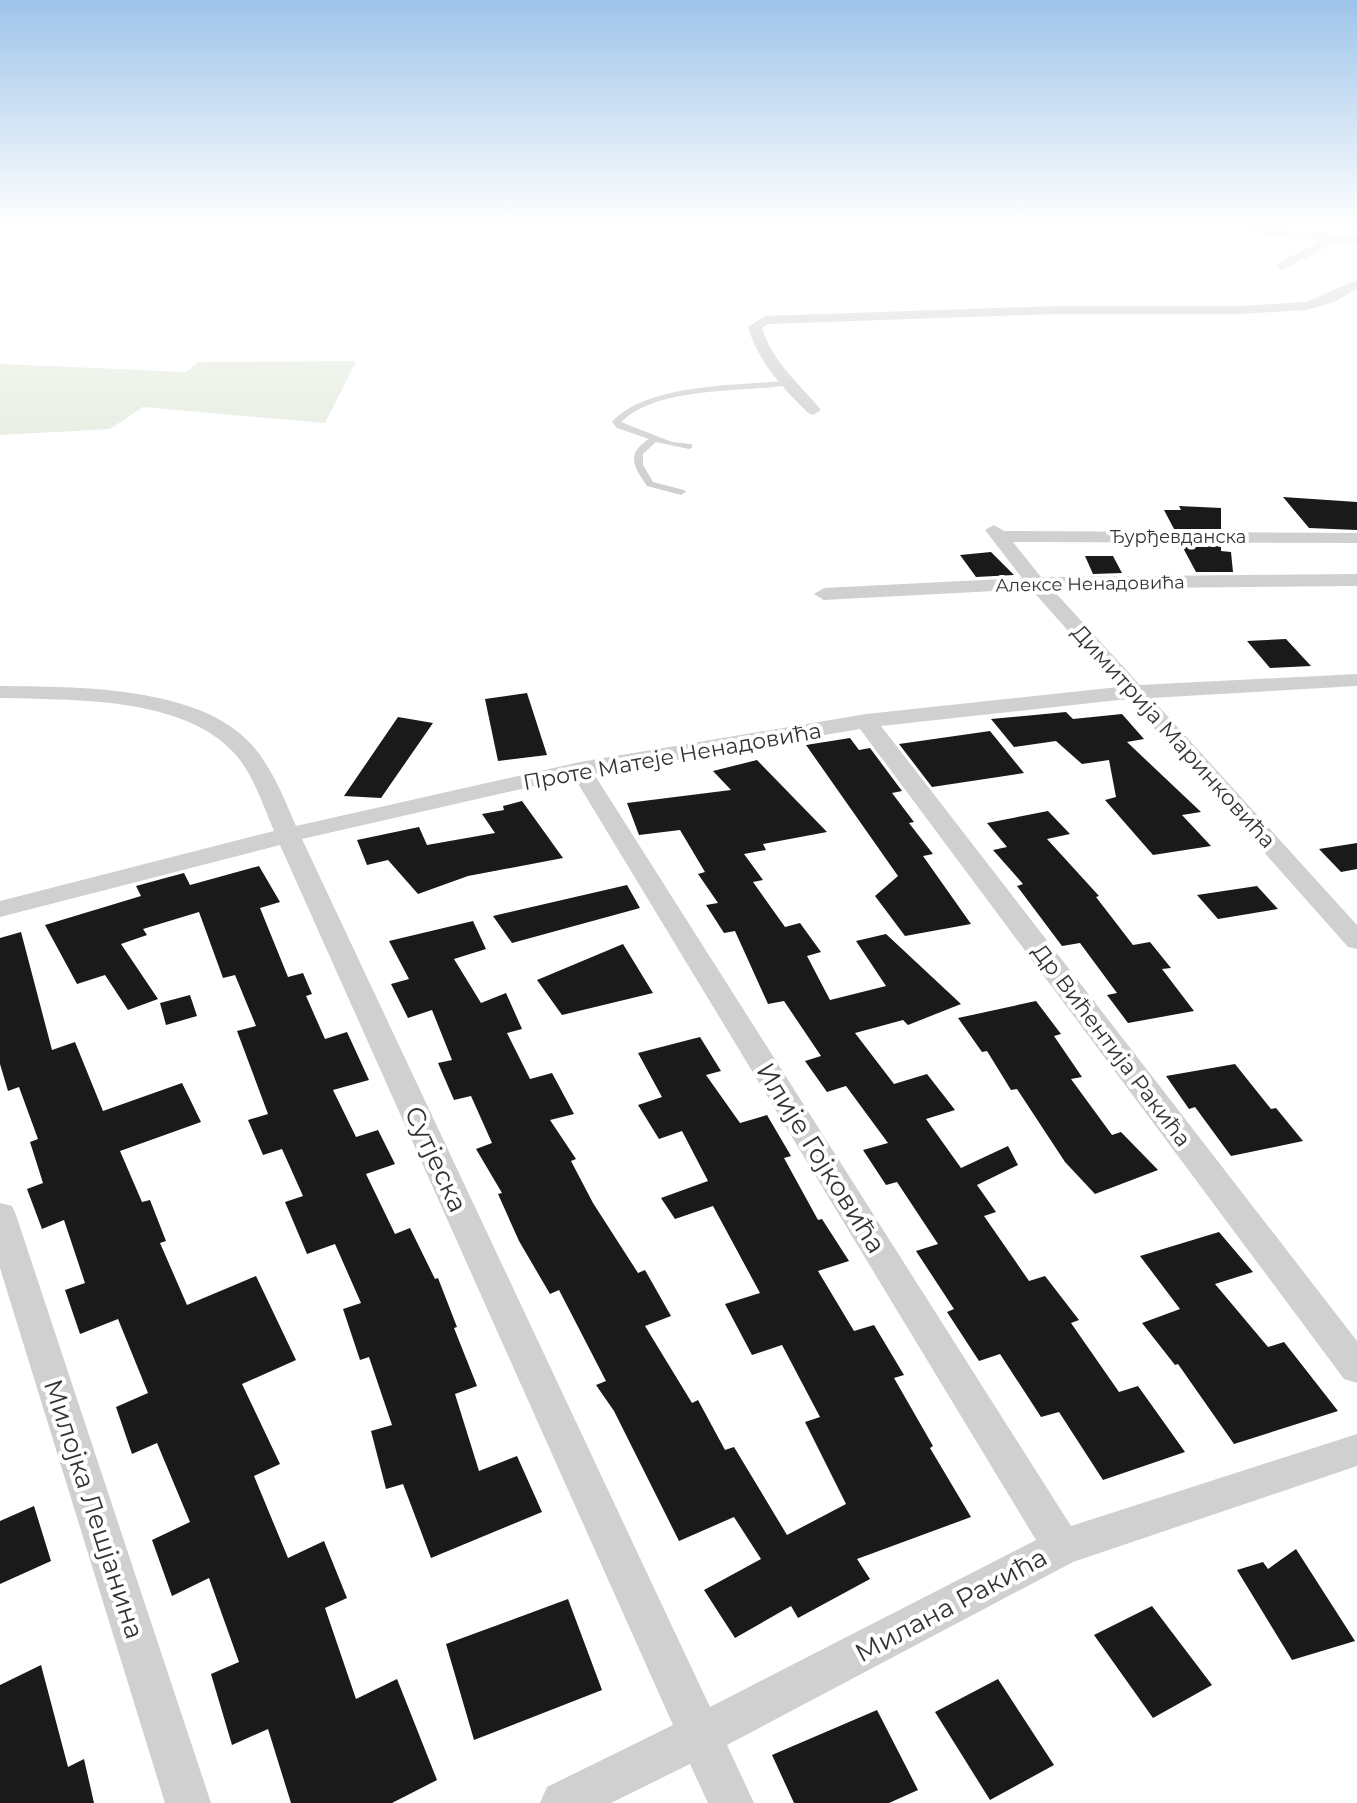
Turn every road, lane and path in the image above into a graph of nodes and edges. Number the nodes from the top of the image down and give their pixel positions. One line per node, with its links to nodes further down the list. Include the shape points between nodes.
1 (1269, 308): 2 (street, via 765,320 755,327 757,340)
2 (786, 383): 3 (street); 4 (lane, via 686,393 619,416 620,426)
3 (813, 410)
4 (655, 439): 5 (lane); 6 (lane, via 647,442 637,467 650,484)
5 (689, 446)
6 (681, 492)
7 (996, 533): 8 (street, Ђурђевданска); 10 (street, Димитрија Маринковића)
8 (1357, 538)
9 (1357, 580): 10 (street, Алексе Ненадовића)
10 (1036, 583): 11 (street, Алексе Ненадовића); 14 (street, Димитрија Маринковића)
11 (824, 594)
12 (1357, 680): 14 (street, Проте Матеје Ненадовића)
13 (0, 692): 17 (street, Сутјеска, via 122,698 217,728 242,747)
14 (1136, 692): 15 (street, Проте Матеје Ненадовића); 19 (street, Димитрија Маринковића)
15 (866, 721): 16 (street, Проте Матеје Ненадовића); 21 (street, Др Вићентија Ракића)
16 (580, 769): 17 (street, Проте Матеје Ненадовића); 23 (street, Илије Гојковића)
17 (288, 835): 18 (street, Проте Матеје Ненадовића); 24 (street, Сутјеска)
18 (0, 909)
19 (1357, 941)
20 (0, 1215): 25 (street, Милојка Лешјанина)
21 (1357, 1368)
22 (1357, 1450): 23 (street, Милана Ракића)
23 (1062, 1547): 24 (street, Милана Ракића)
24 (699, 1736): 26 (street, Милана Ракића); 27 (street, Сутјеска)
25 (188, 1803)
26 (563, 1803)
27 (731, 1803)

